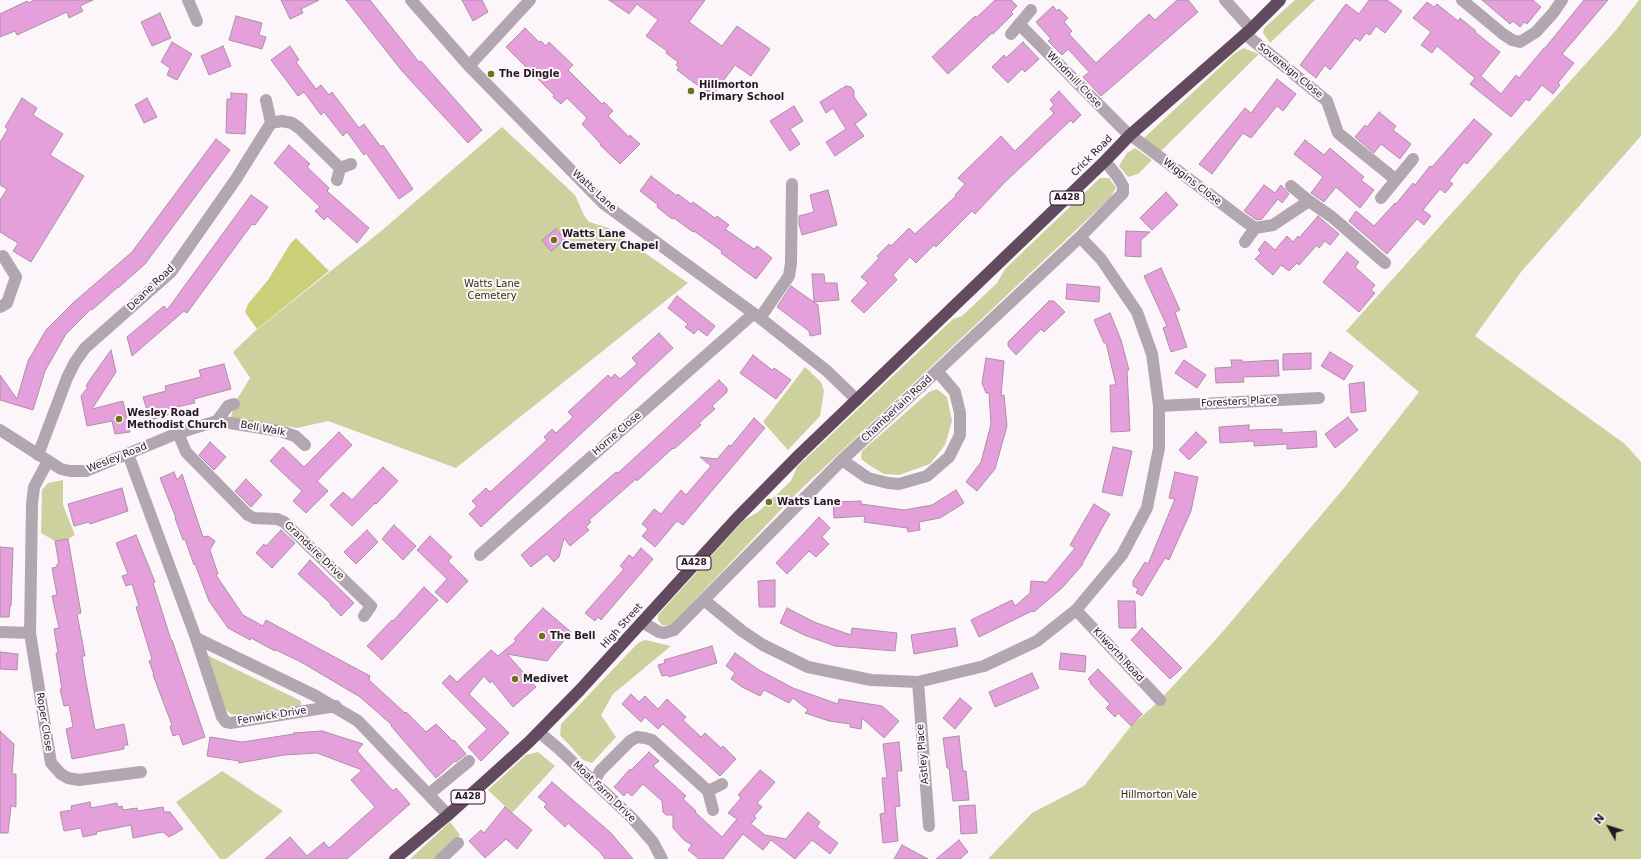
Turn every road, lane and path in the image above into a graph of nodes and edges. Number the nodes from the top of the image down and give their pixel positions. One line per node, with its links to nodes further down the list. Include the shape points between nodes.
1 (188, 0): 9 (street)
2 (412, 0): 13 (street, Watts Lane)
3 (530, 0): 13 (street)
4 (1225, 0): 11 (street, Sovereign Close)
5 (1280, 0): 11 (highway, Crick Road / A428)
6 (1462, 0): 7 (street, via 1512,40 1520,42 1536,32)
7 (1562, 0)
8 (1031, 10): 10 (street)
9 (197, 21)
10 (1019, 24): 12 (street); 16 (street, Windmill Close)
11 (1248, 31): 16 (highway, Crick Road / A428); 20 (street, Sovereign Close, via 1327,101 1338,134)
12 (1011, 34)
13 (469, 66): 31 (street, Watts Lane, via 604,204)
14 (266, 100): 15 (street)
15 (271, 123): 19 (street, via 292,123 338,174); 42 (street, Deane Road, via 236,179 170,272 86,348 75,362 67,378)
16 (1130, 135): 18 (highway, Crick Road / A428); 25 (street, Wiggins Close)
17 (1412, 159): 20 (street)
18 (1105, 161): 26 (street, Chamberlain Road, via 1123,186 1122,193); 34 (highway, Crick Road / A428)
19 (351, 164)
20 (1395, 179): 23 (street)
21 (792, 184): 31 (street, Horne Close, via 789,276)
22 (1291, 186): 24 (street)
23 (1381, 198)
24 (1309, 201): 25 (street, via 1273,225); 29 (street, via 1332,217)
25 (1255, 228): 27 (street)
26 (1080, 237): 32 (street, Chamberlain Road); 36 (street, via 1101,259 1137,312 1152,354)
27 (1245, 242)
28 (4, 256): 30 (street, via 16,278 7,303)
29 (1385, 263)
30 (0, 307)
31 (756, 316): 34 (street, Watts Lane, via 827,371); 44 (street, Horne Close)
32 (937, 370): 43 (street, Chamberlain Road); 43 (street, via 955,392 960,413 960,435 949,457 927,476 899,484 868,478)
33 (1319, 398): 36 (street, Foresters Place)
34 (857, 400): 48 (highway, High Street / A428, via 737,518)
35 (234, 404): 37 (street, Wesley Road, via 228,406)
36 (1159, 406): 46 (street, via 1159,448 1147,508 1122,555)
37 (217, 420): 39 (street, Wesley Road); 40 (street, Bell Walk, via 280,431 295,436)
38 (0, 430): 42 (street, Wesley Road)
39 (178, 433): 41 (street, Wesley Road); 47 (street, Grandsire Drive, via 186,452 248,515 254,518 277,518 284,522 371,606)
40 (305, 445)
41 (128, 454): 42 (street, Wesley Road, via 86,471 61,469); 51 (street, Fenwick Drive)
42 (43, 458): 50 (street, Roper Close, via 34,487 32,504)
43 (842, 460): 45 (street, Chamberlain Road)
44 (480, 555)
45 (704, 600): 48 (street, Chamberlain Road, via 674,630 659,632); 52 (street, via 763,645 808,667 871,680)
46 (1076, 610): 52 (street, via 1037,641 984,666); 53 (street, Kilworth Road)
47 (364, 616)
48 (642, 622): 55 (highway, High Street / A428)
49 (0, 632): 50 (street)
50 (30, 633): 57 (street, Roper Close, via 47,746 56,770 68,778 78,780)
51 (196, 638): 54 (street, Fenwick Drive); 54 (street, Fenwick Drive, via 222,717 226,722)
52 (918, 682): 64 (street, Astley Place)
53 (1160, 700)
54 (336, 706): 61 (street, Fenwick Drive, via 358,720)
55 (539, 732): 58 (street, Moat Farm Drive); 63 (highway, High Street / A428)
56 (468, 761): 61 (street)
57 (140, 772)
58 (594, 782): 60 (street, via 600,771 637,737 652,740); 68 (street, Moat Farm Drive, via 632,818 653,842)
59 (722, 784): 60 (street)
60 (708, 791): 62 (street)
61 (429, 794): 63 (street, Fenwick Drive)
62 (713, 810)
63 (448, 815): 66 (highway, High Street / A428)
64 (929, 826)
65 (458, 843): 67 (street)
66 (395, 859)
67 (441, 859)
68 (662, 859)

